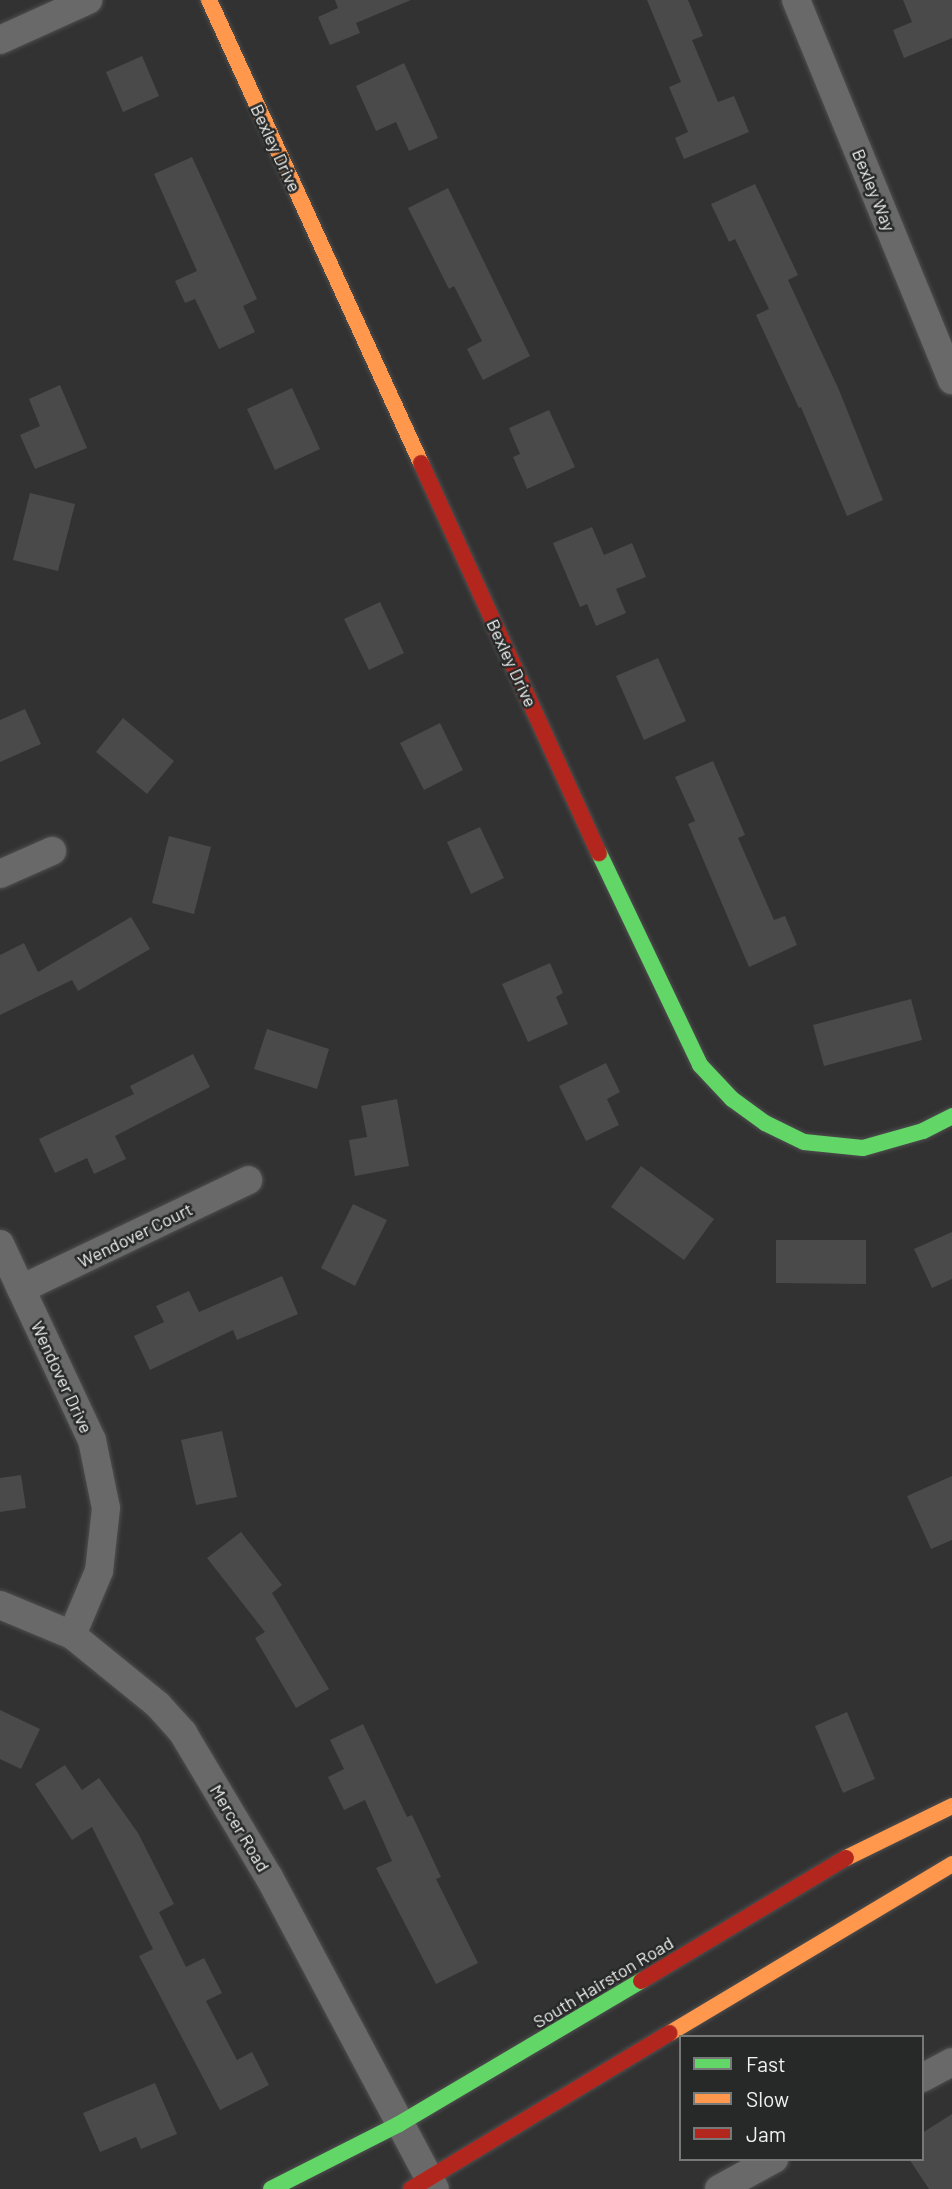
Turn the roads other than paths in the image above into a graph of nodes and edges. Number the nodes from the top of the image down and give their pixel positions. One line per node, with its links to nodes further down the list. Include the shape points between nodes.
1 (88, 0): 4 (street)
2 (209, 0): 8 (street, Bexley Drive, via 700,1065 732,1099 765,1123 804,1142 863,1148)
3 (796, 0): 5 (street, Bexley Way)
4 (0, 40)
5 (952, 380)
6 (52, 851): 7 (street)
7 (0, 874)
8 (952, 1116)
9 (248, 1180): 11 (street, Wendover Court)
10 (0, 1244): 11 (street, Wendover Drive)
11 (22, 1289): 13 (street, Wendover Drive, via 92,1440 106,1508 99,1572)
12 (0, 1605): 13 (street, Mercer Road)
13 (72, 1635): 18 (street, Mercer Road, via 159,1705 183,1733 269,1877)
14 (952, 1806): 18 (street, South Hairston Road, via 841,1860)
15 (952, 1864): 20 (street)
16 (952, 2062): 17 (street)
17 (924, 2077)
18 (399, 2124): 20 (street, Mercer Road); 22 (street, South Hairston Road)
19 (771, 2161): 21 (street)
20 (425, 2185)
21 (735, 2186)
22 (271, 2189)

